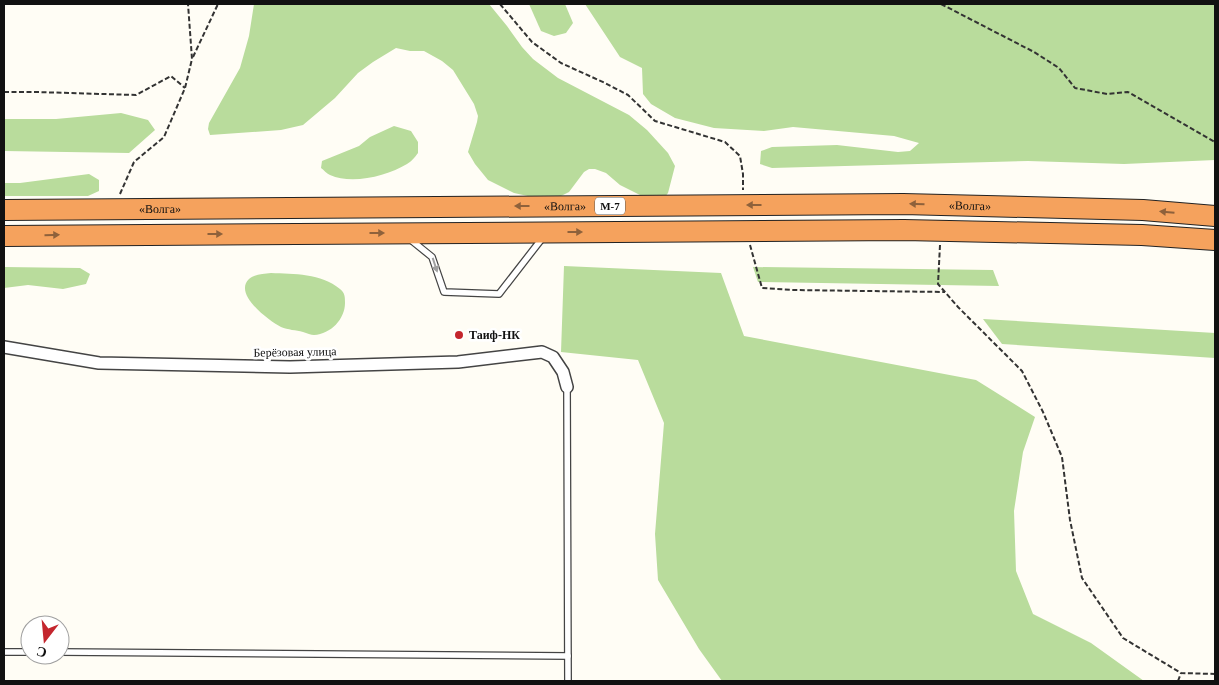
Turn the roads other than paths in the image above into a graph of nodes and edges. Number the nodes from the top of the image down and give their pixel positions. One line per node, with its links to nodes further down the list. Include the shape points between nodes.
1 (4, 210): 2 (highway, «Волга» / М-7, one-way to 1, via 1142,210 903,204)
2 (1215, 216)
3 (548, 232): 4 (highway, «Волга» / М-7); 4 (lane, one-way to 3, via 432,256 444,292 499,294); 6 (highway, «Волга» / М-7, one-way to 6, via 941,231 1142,235)
4 (401, 233): 5 (highway, «Волга» / М-7, one-way to 4)
5 (4, 236)
6 (1215, 240)
7 (4, 347): 8 (street, Берёзовая улица, via 99,363 290,367 458,362 542,352 553,357 563,372)
8 (567, 387): 12 (lane)
9 (4, 652): 10 (lane)
10 (20, 652)
11 (70, 652): 12 (lane)
12 (568, 656): 13 (lane)
13 (568, 681)

